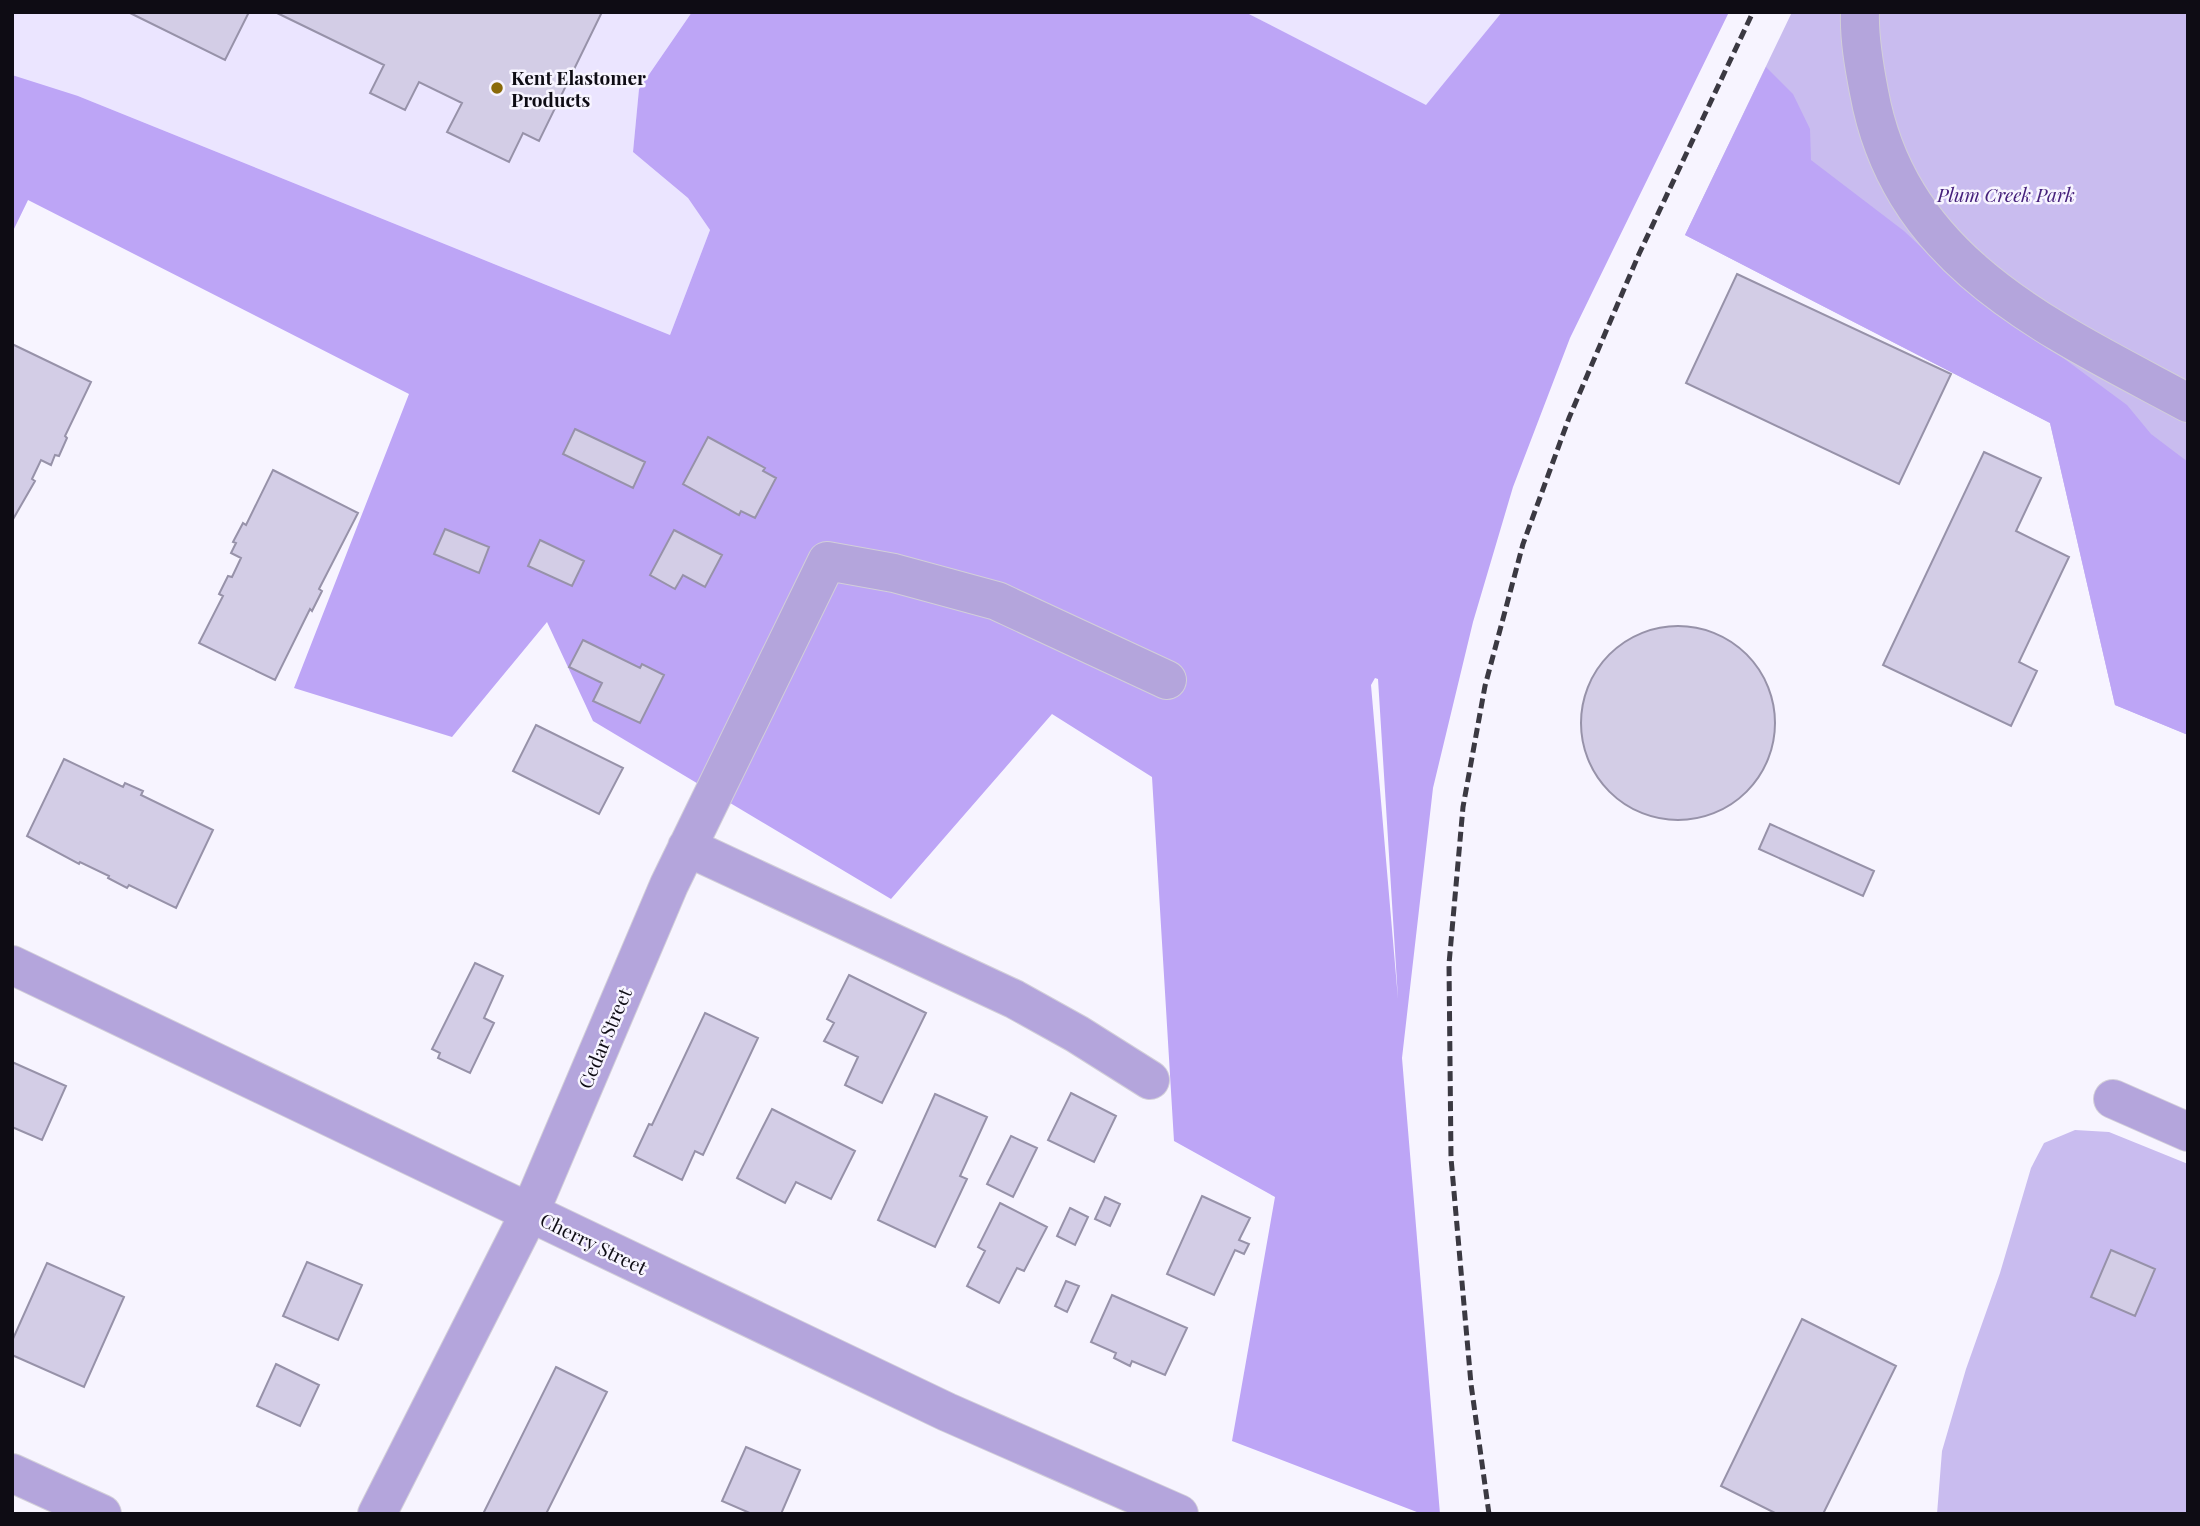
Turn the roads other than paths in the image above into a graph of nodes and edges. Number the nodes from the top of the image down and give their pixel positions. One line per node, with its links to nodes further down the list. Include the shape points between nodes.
1 (1860, 12): 2 (street, via 1875,124 1892,170 1927,224 1968,268 2019,309)
2 (2188, 403)
3 (1167, 680): 4 (street, Cedar Street, via 997,601 894,573 827,561)
4 (687, 847): 6 (street, via 1014,999); 9 (street, Cedar Street)
5 (12, 965): 9 (street, Cherry Street)
6 (1150, 1080)
7 (2113, 1099): 8 (street)
8 (2188, 1132)
9 (530, 1212): 12 (street, Cedar Street); 13 (street, Cherry Street, via 947,1412)
10 (12, 1473): 11 (street)
11 (102, 1514)
12 (377, 1514)
13 (1179, 1514)

